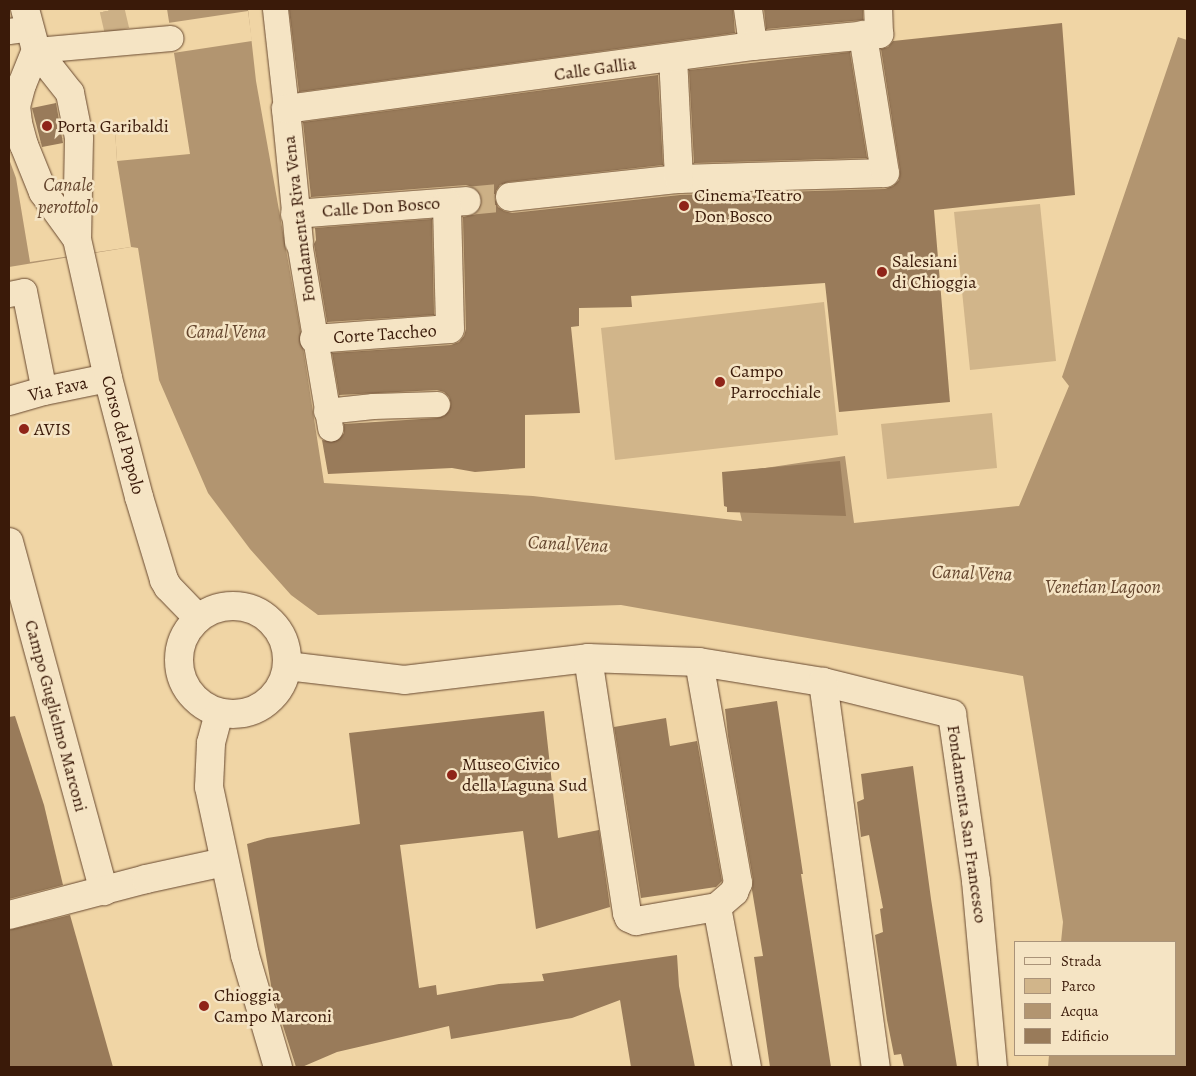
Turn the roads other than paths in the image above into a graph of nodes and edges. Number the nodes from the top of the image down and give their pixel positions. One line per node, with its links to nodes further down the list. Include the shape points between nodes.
1 (275, 9): 9 (street, Fondamenta Riva Vena)
2 (748, 9): 7 (street)
3 (878, 9): 5 (street, Calle Gallia, via 879,34)
4 (25, 30): 6 (street); 15 (street, Corso del Popolo, via 70,93 79,138); 15 (street, Corso del Popolo, via 22,84 16,106 18,122 43,192)
5 (863, 35): 7 (street, Calle Gallia); 10 (street, via 885,173)
6 (170, 38)
7 (753, 46): 8 (street, Calle Gallia)
8 (673, 58): 9 (street, Calle Gallia); 10 (street)
9 (286, 109): 13 (street, Fondamenta Riva Vena)
10 (679, 179): 11 (street)
11 (510, 198)
12 (457, 202): 13 (street, Calle Don Bosco); 17 (street, Corte Taccheo, via 450,329)
13 (296, 214): 14 (street, Fondamenta Riva Vena)
14 (299, 242): 17 (street, Fondamenta Riva Vena)
15 (79, 247): 18 (street, Corso del Popolo)
16 (9, 294): 19 (street, via 24,290)
17 (314, 339): 21 (street, Fondamenta Riva Vena, via 328,419 373,406)
18 (108, 378): 19 (street, Via Fava); 23 (street, Corso del Popolo, via 164,580)
19 (44, 391): 20 (street, Via Fava)
20 (9, 401)
21 (437, 404)
22 (9, 542): 30 (street, Campo Guglielmo Marconi)
23 (198, 618): 26 (street, via 213,609 250,608 279,630 286,647); 28 (street, via 180,647 179,664 191,695)
24 (588, 658): 25 (street, Fondamenta San Francesco); 26 (street, Fondamenta San Francesco, via 404,680); 31 (street, via 629,918 636,921)
25 (700, 662): 27 (street, Fondamenta San Francesco); 31 (street, via 738,883 734,892)
26 (287, 666): 28 (street, via 284,681 264,705 235,714)
27 (824, 682): 35 (street); 36 (street, Fondamenta San Francesco, via 952,714 976,881)
28 (220, 713): 29 (street, via 211,743 209,787)
29 (224, 862): 30 (street); 33 (street, via 245,955)
30 (104, 891): 32 (street)
31 (717, 907): 34 (street)
32 (9, 916)
33 (278, 1067)
34 (747, 1067)
35 (876, 1067)
36 (993, 1067)

